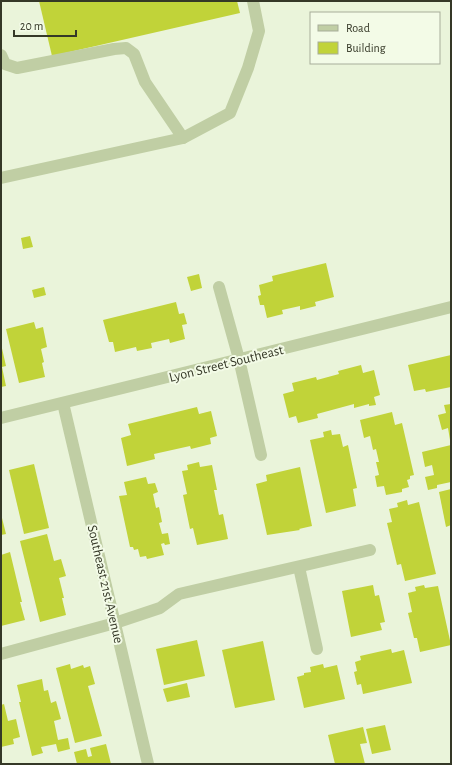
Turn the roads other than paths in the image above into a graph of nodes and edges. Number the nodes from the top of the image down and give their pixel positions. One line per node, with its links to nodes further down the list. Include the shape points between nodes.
1 (253, 1): 3 (street, via 259,31 230,113)
2 (1, 55): 3 (street, via 5,64 17,68 126,48 134,54 145,82)
3 (183, 138): 4 (street)
4 (1, 178)
5 (219, 287): 7 (street)
6 (451, 307): 7 (street, Lyon Street Southeast)
7 (239, 360): 8 (street, Lyon Street Southeast); 10 (street)
8 (63, 403): 9 (street, Lyon Street Southeast); 13 (street, Southeast 21st Avenue)
9 (1, 418)
10 (261, 455)
11 (370, 550): 12 (street)
12 (299, 567): 13 (street, via 179,594 160,608); 14 (street)
13 (115, 623): 15 (street); 16 (street, Southeast 21st Avenue)
14 (317, 649)
15 (1, 654)
16 (148, 764)

